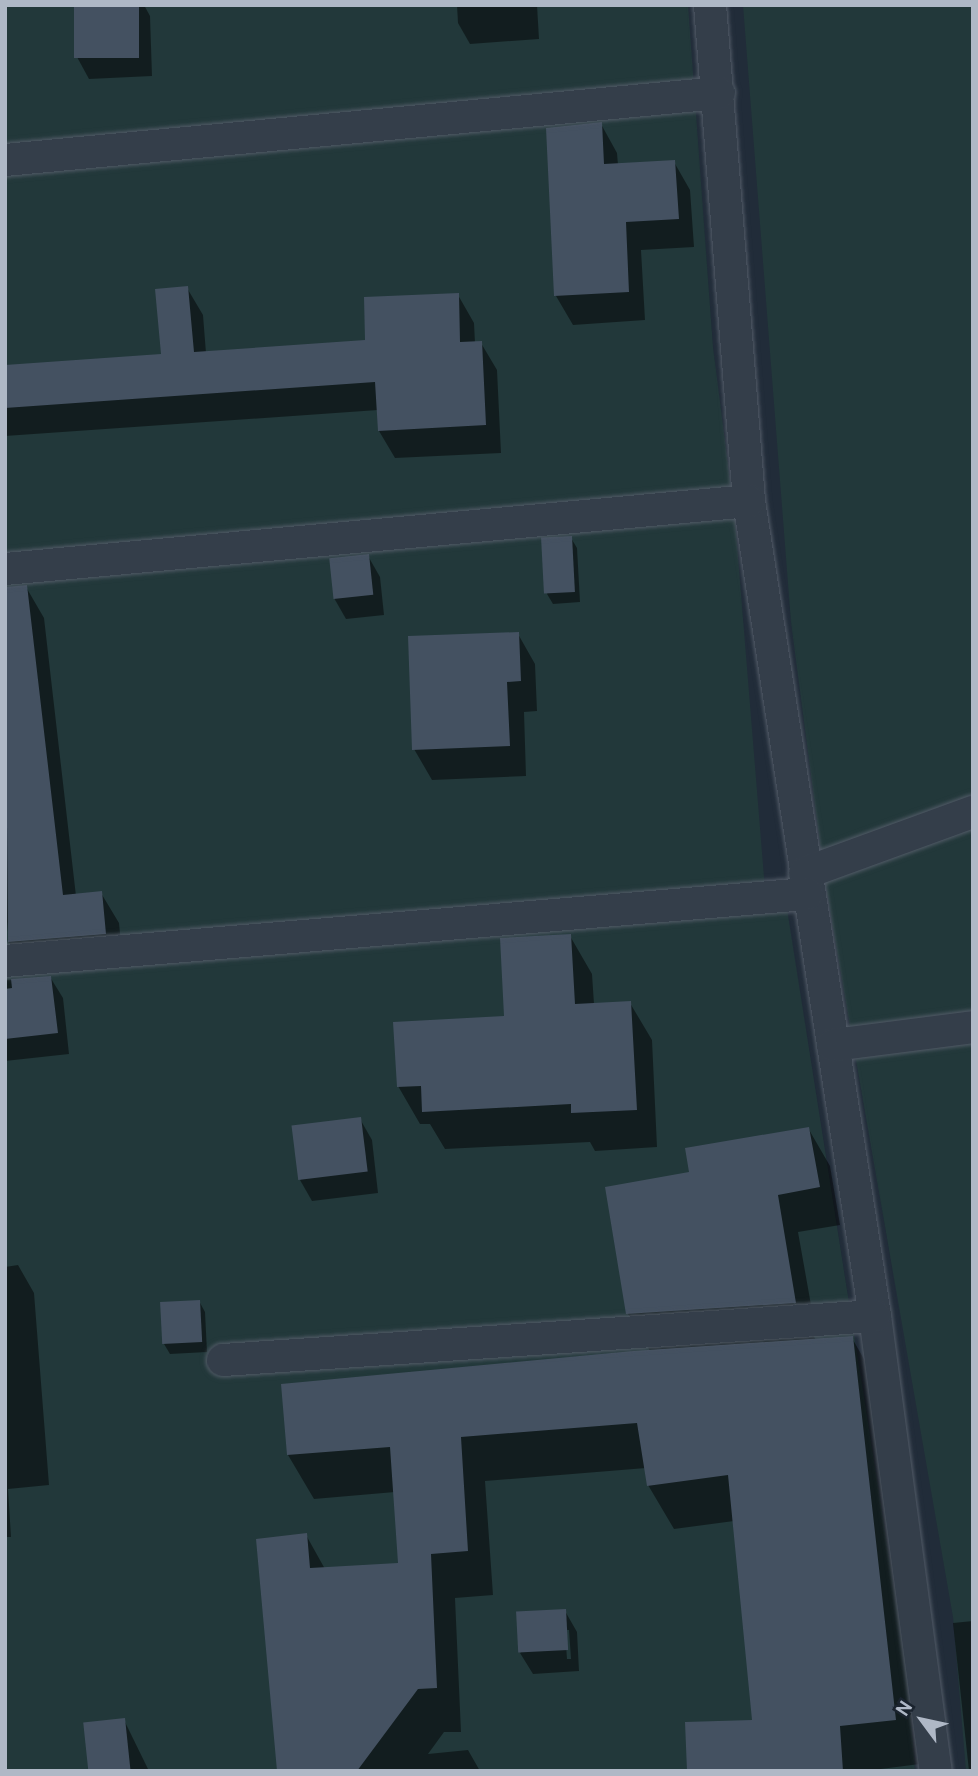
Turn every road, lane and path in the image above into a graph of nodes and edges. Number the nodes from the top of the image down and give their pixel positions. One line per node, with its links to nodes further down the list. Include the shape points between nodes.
1 (710, 5): 2 (street)
2 (719, 93): 3 (street); 4 (street)
3 (5, 160)
4 (749, 501): 5 (street); 7 (street)
5 (5, 569)
6 (973, 812): 7 (street)
7 (806, 884): 8 (street); 10 (street)
8 (5, 961)
9 (973, 1027): 10 (street)
10 (833, 1045): 11 (street)
11 (875, 1317): 12 (street); 13 (street)
12 (223, 1360)
13 (936, 1771)

